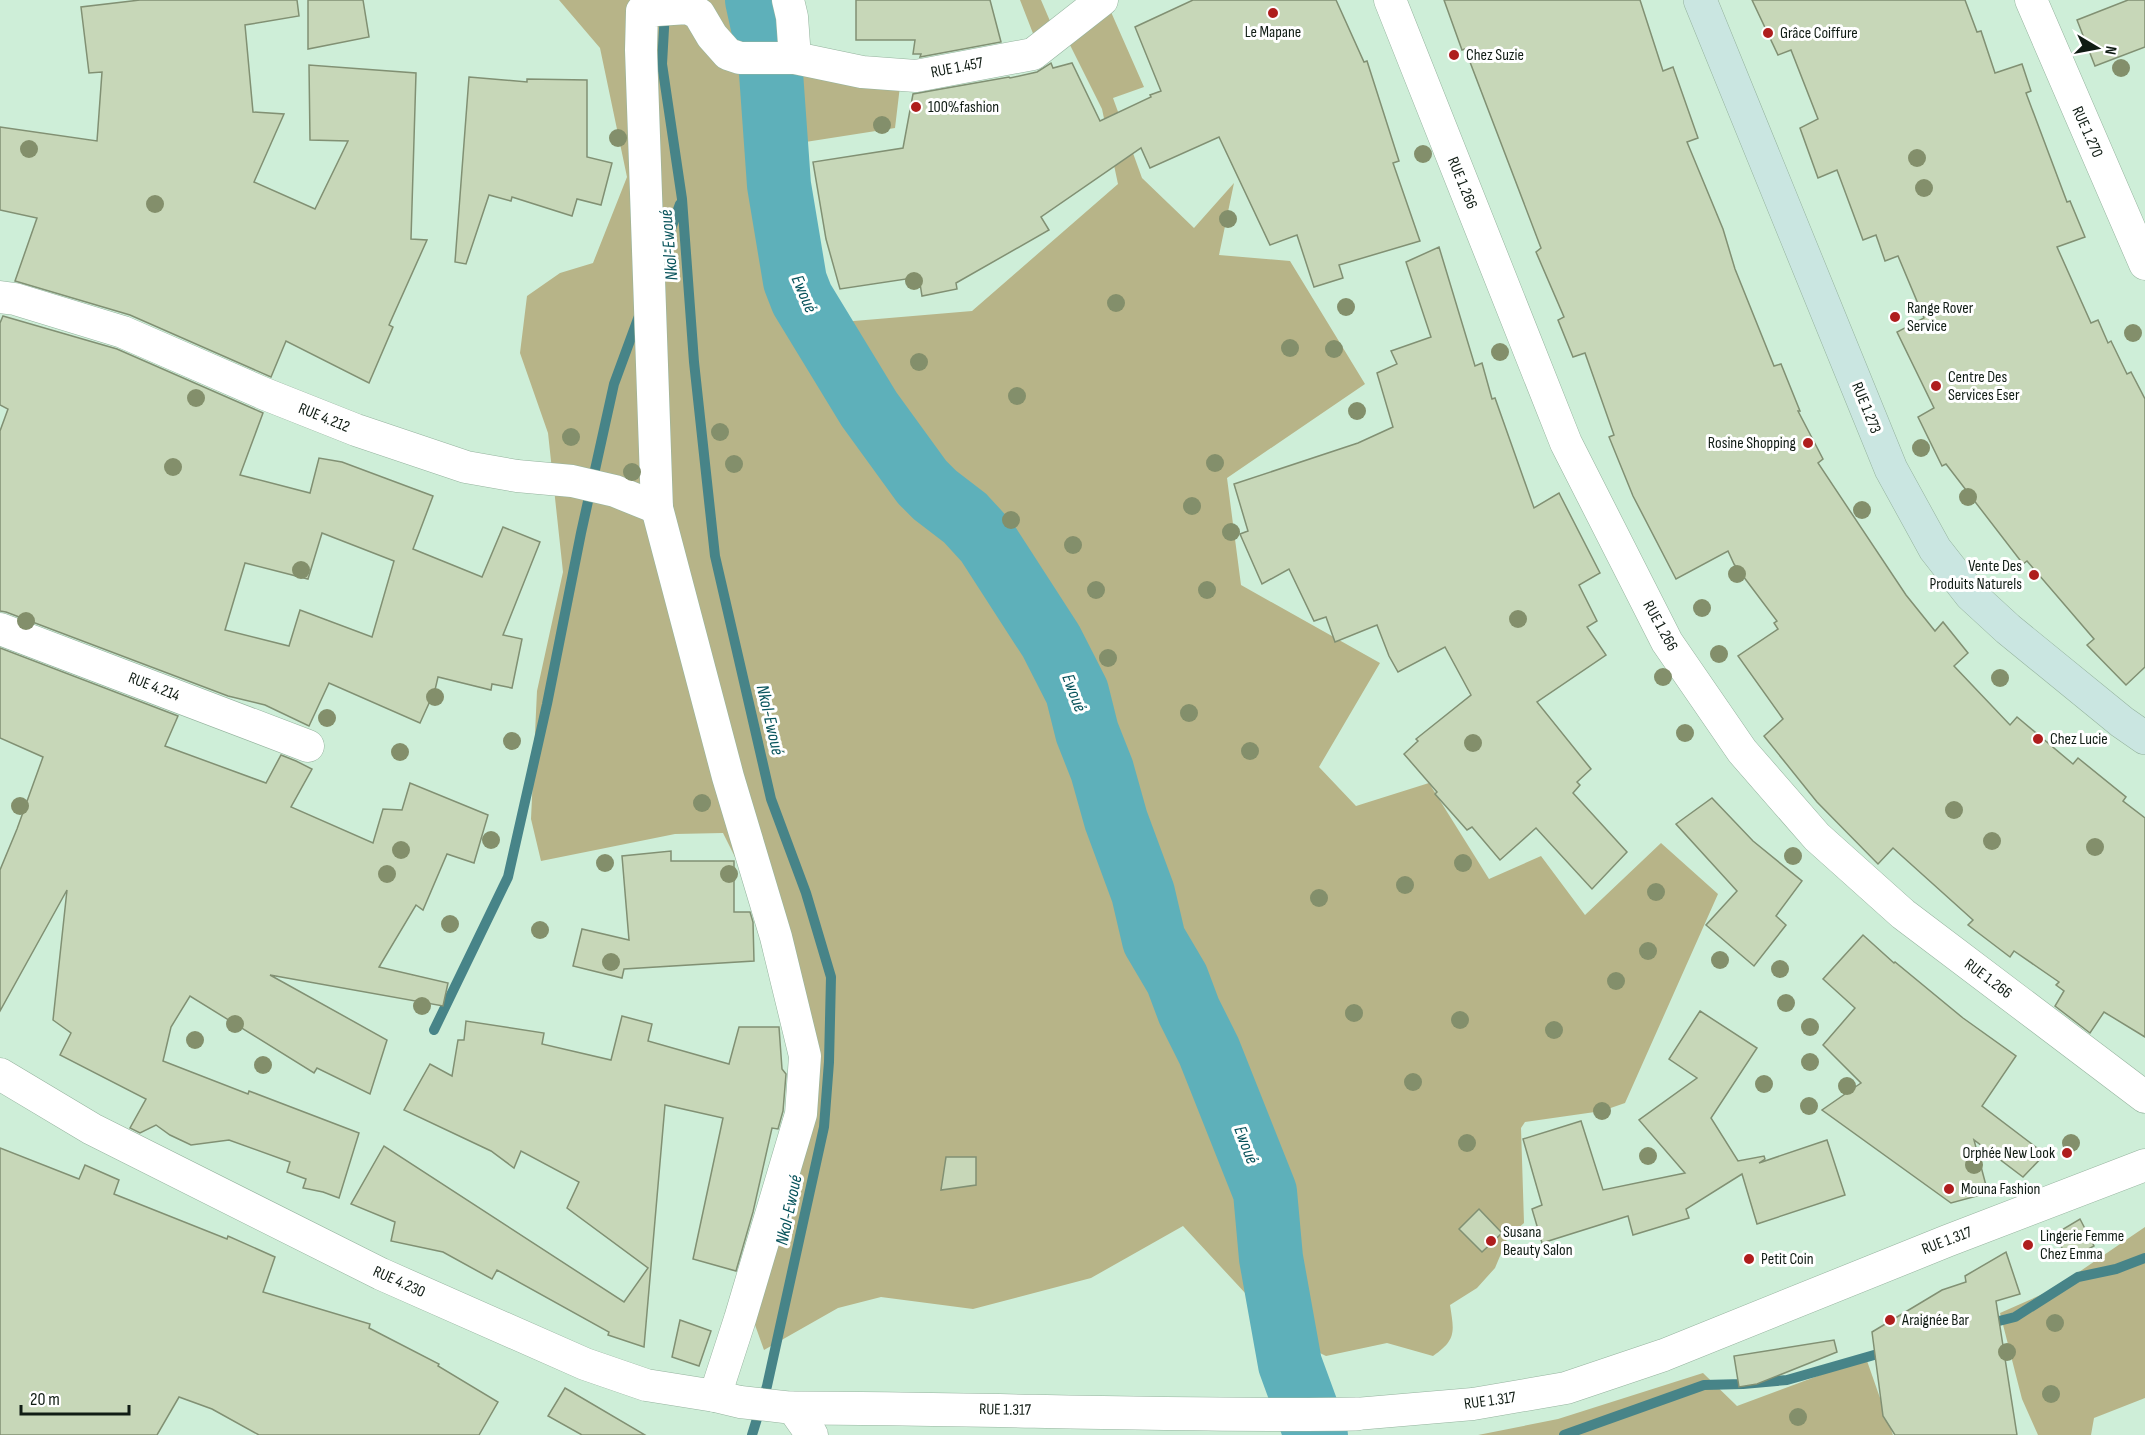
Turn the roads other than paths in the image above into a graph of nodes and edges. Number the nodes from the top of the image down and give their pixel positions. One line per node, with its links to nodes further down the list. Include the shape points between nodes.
1 (788, 0): 6 (street)
2 (1102, 0): 6 (street, RUE 1.457, via 1033,54 938,72 916,76 862,72)
3 (1390, 0): 14 (street, RUE 1.266, via 1566,443 1667,642 1742,751 1817,837 1903,914)
4 (1700, 0): 11 (main road, RUE 1.273, via 1891,469 1935,549 1971,595 2008,629)
5 (2031, 0): 7 (street, RUE 1.270)
6 (795, 58): 9 (street, RUE 1.457, via 740,58 728,54 699,15 688,8 642,11)
7 (2145, 264)
8 (0, 297): 9 (street, RUE 4.212, via 123,332 356,430 466,467 572,481 615,491)
9 (657, 508): 16 (street, via 728,777 776,937 805,1056 801,1114 740,1319)
10 (0, 628): 12 (street, RUE 4.214)
11 (2145, 738)
12 (308, 746)
13 (0, 1074): 16 (street, RUE 4.230, via 92,1129 381,1274 585,1364 646,1385)
14 (2145, 1096)
15 (2145, 1165): 18 (street, RUE 1.317, via 1664,1355 1566,1388 1473,1404)
16 (727, 1399): 17 (street, RUE 4.230)
17 (784, 1407): 18 (street, RUE 1.317, via 1269,1416); 19 (street)
18 (1356, 1414)
19 (812, 1435)

